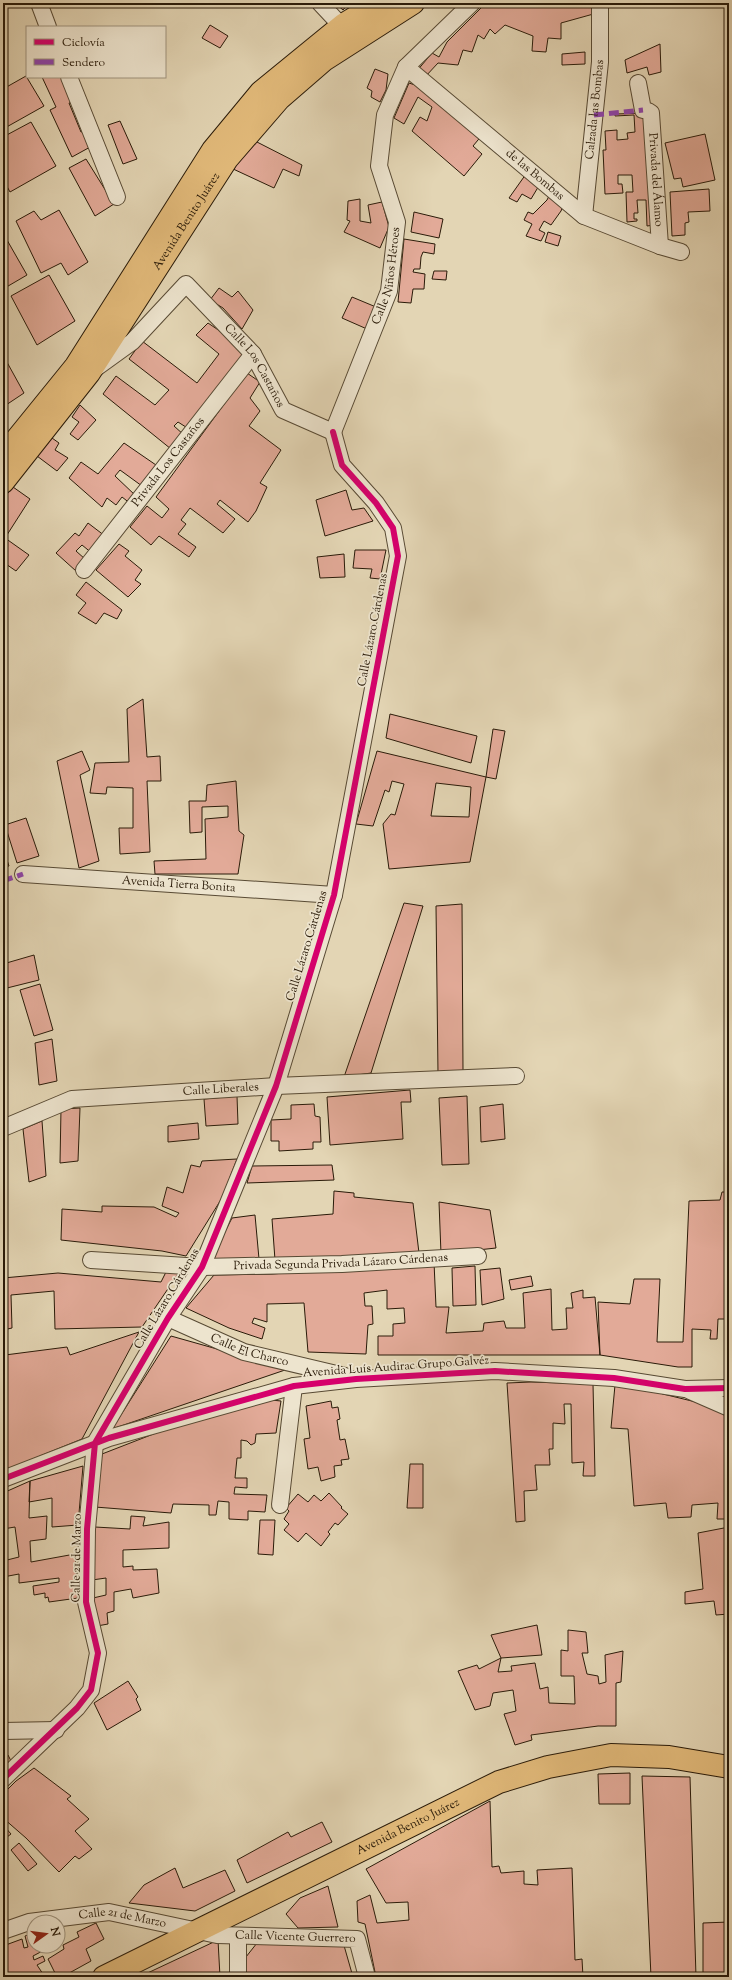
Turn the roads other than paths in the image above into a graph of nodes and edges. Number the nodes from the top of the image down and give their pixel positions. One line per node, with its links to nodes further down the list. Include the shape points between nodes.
1 (39, 3): 7 (street)
2 (320, 3): 8 (street)
3 (380, 3): 8 (main road, Avenida Benito Juárez)
4 (413, 3): 8 (main road, Avenida Benito Juárez)
5 (472, 3): 9 (street, Calle Niños Héroes)
6 (600, 3): 13 (street, Calzada las Bombas, via 600,62)
7 (48, 26)
8 (349, 33): 17 (main road, Avenida Benito Juárez, via 324,60 279,99 227,160); 19 (main road, Avenida Benito Juárez, via 261,92 213,150 76,366)
9 (406, 67): 13 (street, de las Bombas); 18 (street, Calle Niños Héroes, via 385,115 379,166 397,222 389,291)
10 (69, 78): 12 (street)
11 (638, 83): 14 (street, Privada del Álamo, via 647,112)
12 (117, 196)
13 (584, 216): 14 (street, de las Bombas)
14 (660, 246): 15 (street, de las Bombas)
15 (681, 252)
16 (253, 354): 17 (street, Calle Los Castaños, via 186,284 132,342); 18 (street, Calle Los Castaños, via 283,410); 21 (street, Privada Los Castaños)
17 (89, 373): 20 (main road, Avenida Benito Juárez)
18 (333, 432): 23 (street, Calle Lázaro Cárdenas, via 342,466 376,503 393,528 398,556)
19 (3, 456)
20 (3, 482)
21 (84, 570)
22 (23, 874): 23 (street, Avenida Tierra Bonita)
23 (334, 895): 25 (street, Calle Lázaro Cárdenas)
24 (516, 1076): 25 (street, Calle Liberales)
25 (276, 1086): 26 (street, Calle Liberales, via 72,1100); 29 (street, Calle Lázaro Cárdenas)
26 (3, 1128)
27 (478, 1256): 29 (street, Privada Segunda Privada Lázaro Cárdenas, via 342,1264)
28 (91, 1260): 29 (street, Privada Segunda Privada Lázaro Cárdenas)
29 (202, 1267): 30 (street, Calle Lázaro Cárdenas)
30 (168, 1318): 31 (street, Calle El Charco, via 244,1352); 36 (street, Calle Lázaro Cárdenas)
31 (356, 1379): 32 (street, Avenida Luís Audirac Grupo Galvéz); 33 (street, Avenida Luís Audirac Grupo Galvéz, via 495,1372 614,1378)
32 (294, 1386): 36 (street, Avenida Luís Audirac Grupo Galvéz); 38 (street)
33 (685, 1388): 34 (street); 35 (street)
34 (729, 1388)
35 (729, 1408)
36 (95, 1443): 37 (street, Avenida Luís Audirac Grupo Galvéz); 39 (street, Calle 21 de Marzo, via 87,1529 86,1602 98,1653 90,1690)
37 (3, 1479)
38 (280, 1506)
39 (56, 1730): 40 (street); 42 (street, Calle 21 de Marzo)
40 (3, 1731)
41 (729, 1767): 44 (main road, Avenida Benito Juárez, via 669,1757 611,1755 548,1767 499,1782)
42 (3, 1779)
43 (729, 1781): 46 (main road, Avenida Benito Juárez, via 662,1772 611,1770 549,1780 501,1793)
44 (195, 1930): 45 (street, Calle 21 de Marzo, via 109,1912 30,1922); 46 (street, Calle Vicente Guerrero); 48 (main road, Avenida Benito Juárez)
45 (3, 1931)
46 (217, 1935): 47 (street, Calle Vicente Guerrero); 49 (main road, Avenida Benito Juárez)
47 (238, 1937): 50 (street); 51 (street, Calle Vicente Guerrero, via 357,1939)
48 (105, 1976)
49 (130, 1977)
50 (238, 1977)
51 (366, 1977)

